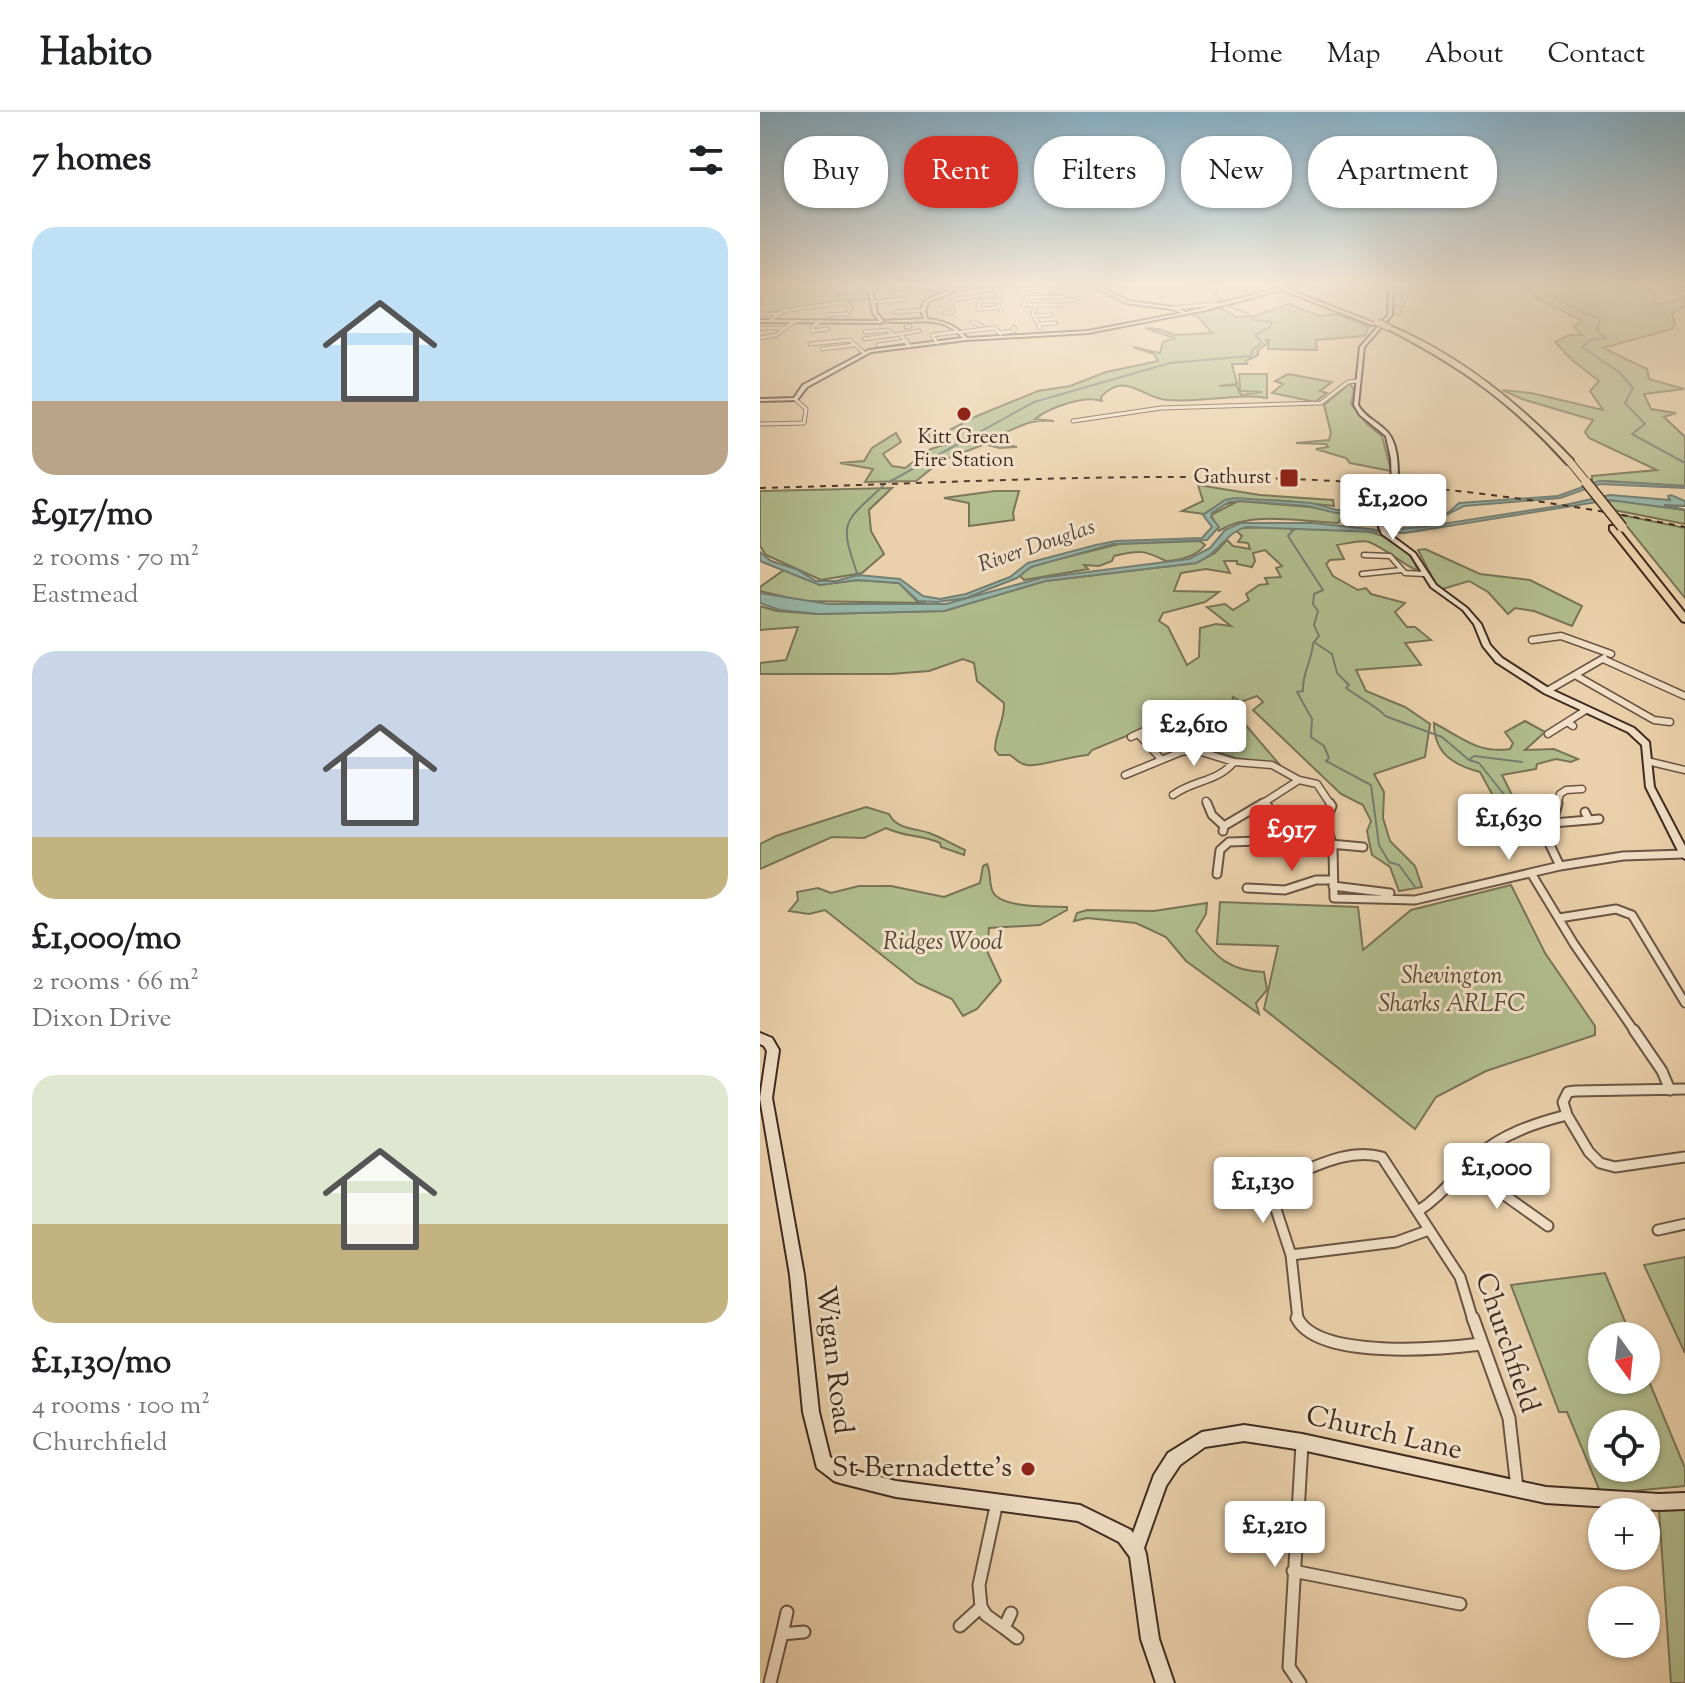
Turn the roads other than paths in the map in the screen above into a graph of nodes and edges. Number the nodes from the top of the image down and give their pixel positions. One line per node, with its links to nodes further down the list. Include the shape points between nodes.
1 (858, 356): 5 (street, via 805,386)
2 (1361, 356): 4 (street)
3 (1438, 356): 9 (highway, via 1483,385 1566,462)
4 (1357, 381): 7 (street, via 1321,403 1161,408); 13 (street, via 1356,409 1391,440 1395,485 1375,498 1373,509 1383,530 1413,554)
5 (795, 399): 6 (street); 8 (street, via 807,411 804,423)
6 (760, 400)
7 (1073, 421)
8 (760, 424)
9 (1617, 528): 14 (highway); 15 (highway)
10 (1364, 555): 11 (street, via 1390,556)
11 (1401, 570): 12 (street); 13 (street)
12 (1362, 574)
13 (1424, 574): 19 (street, via 1475,621 1499,660)
14 (1685, 604)
15 (1685, 619)
16 (1532, 640): 17 (street, via 1549,635 1587,644 1611,654)
17 (1603, 659): 18 (street); 20 (street)
18 (1575, 675): 19 (street); 23 (street, via 1654,720)
19 (1547, 691): 21 (street)
20 (1685, 696)
21 (1586, 710): 25 (street); 28 (street, via 1640,736)
22 (1187, 721): 26 (street, via 1202,733)
23 (1670, 722)
24 (1146, 730): 27 (street, via 1134,735)
25 (1549, 736)
26 (1201, 750): 27 (street); 29 (street)
27 (1161, 759): 31 (street)
28 (1647, 761): 30 (street); 43 (street, via 1652,792)
29 (1234, 762): 32 (street, via 1272,765); 34 (street, via 1222,776 1187,785)
30 (1685, 770)
31 (1125, 775)
32 (1299, 780): 36 (street); 41 (street, via 1317,784 1331,801 1326,821)
33 (1581, 789): 38 (street, via 1561,792)
34 (1173, 795)
35 (1206, 801): 39 (street)
36 (1265, 802): 39 (street); 40 (street, via 1289,833)
37 (1599, 819): 38 (street, via 1587,816)
38 (1553, 823): 44 (street, via 1548,844)
39 (1225, 834): 40 (street); 46 (street)
40 (1287, 840): 41 (street)
41 (1332, 845): 42 (street); 47 (street)
42 (1363, 847)
43 (1685, 855): 44 (street, via 1623,856)
44 (1560, 866): 45 (street)
45 (1531, 873): 47 (street, via 1415,900 1334,898); 50 (street)
46 (1217, 874)
47 (1333, 883): 48 (street, via 1316,880 1285,890); 49 (street)
48 (1247, 888)
49 (1390, 893)
50 (1559, 918): 51 (street, via 1616,909 1635,917); 54 (street)
51 (1685, 1003)
52 (760, 1038): 69 (street, Wigan Road, via 773,1050 766,1098 794,1260 811,1412 823,1462 840,1475 874,1484)
53 (1685, 1089): 54 (street)
54 (1670, 1090): 55 (street, via 1575,1091 1564,1098)
55 (1567, 1115): 56 (street, via 1592,1157 1605,1165); 57 (street, via 1507,1136)
56 (1685, 1157)
57 (1465, 1167): 60 (street, via 1447,1192); 62 (street)
58 (1268, 1185): 59 (street, Churchfield); 60 (street, Churchfield, via 1374,1153 1386,1161); 65 (street)
59 (1223, 1192)
60 (1418, 1211): 63 (street, Churchfield)
61 (1685, 1224): 64 (street)
62 (1548, 1226)
63 (1429, 1230): 65 (street, via 1389,1243); 66 (street, Churchfield, via 1460,1277)
64 (1658, 1230)
65 (1291, 1255): 66 (street, via 1296,1317 1308,1331 1371,1348)
66 (1481, 1344): 68 (street, Churchfield, via 1509,1418)
67 (1302, 1442): 68 (street, Church Lane); 71 (street, Church Lane, via 1244,1433 1189,1447 1164,1474); 72 (street)
68 (1517, 1491): 70 (street, Church Lane, via 1583,1499)
69 (997, 1500): 71 (street, Wigan Road, via 1080,1513 1110,1526); 74 (street, via 979,1585)
70 (1685, 1501)
71 (1136, 1547): 83 (street, via 1150,1639)
72 (1293, 1571): 73 (street); 84 (street, via 1289,1667)
73 (1460, 1604)
74 (981, 1607): 77 (street); 78 (street)
75 (787, 1612): 80 (street)
76 (1011, 1613): 78 (street)
77 (960, 1626)
78 (1004, 1628): 81 (street)
79 (804, 1632): 80 (street)
80 (782, 1634): 82 (street)
81 (1017, 1638)
82 (770, 1683)
83 (1165, 1683)
84 (1300, 1683)

